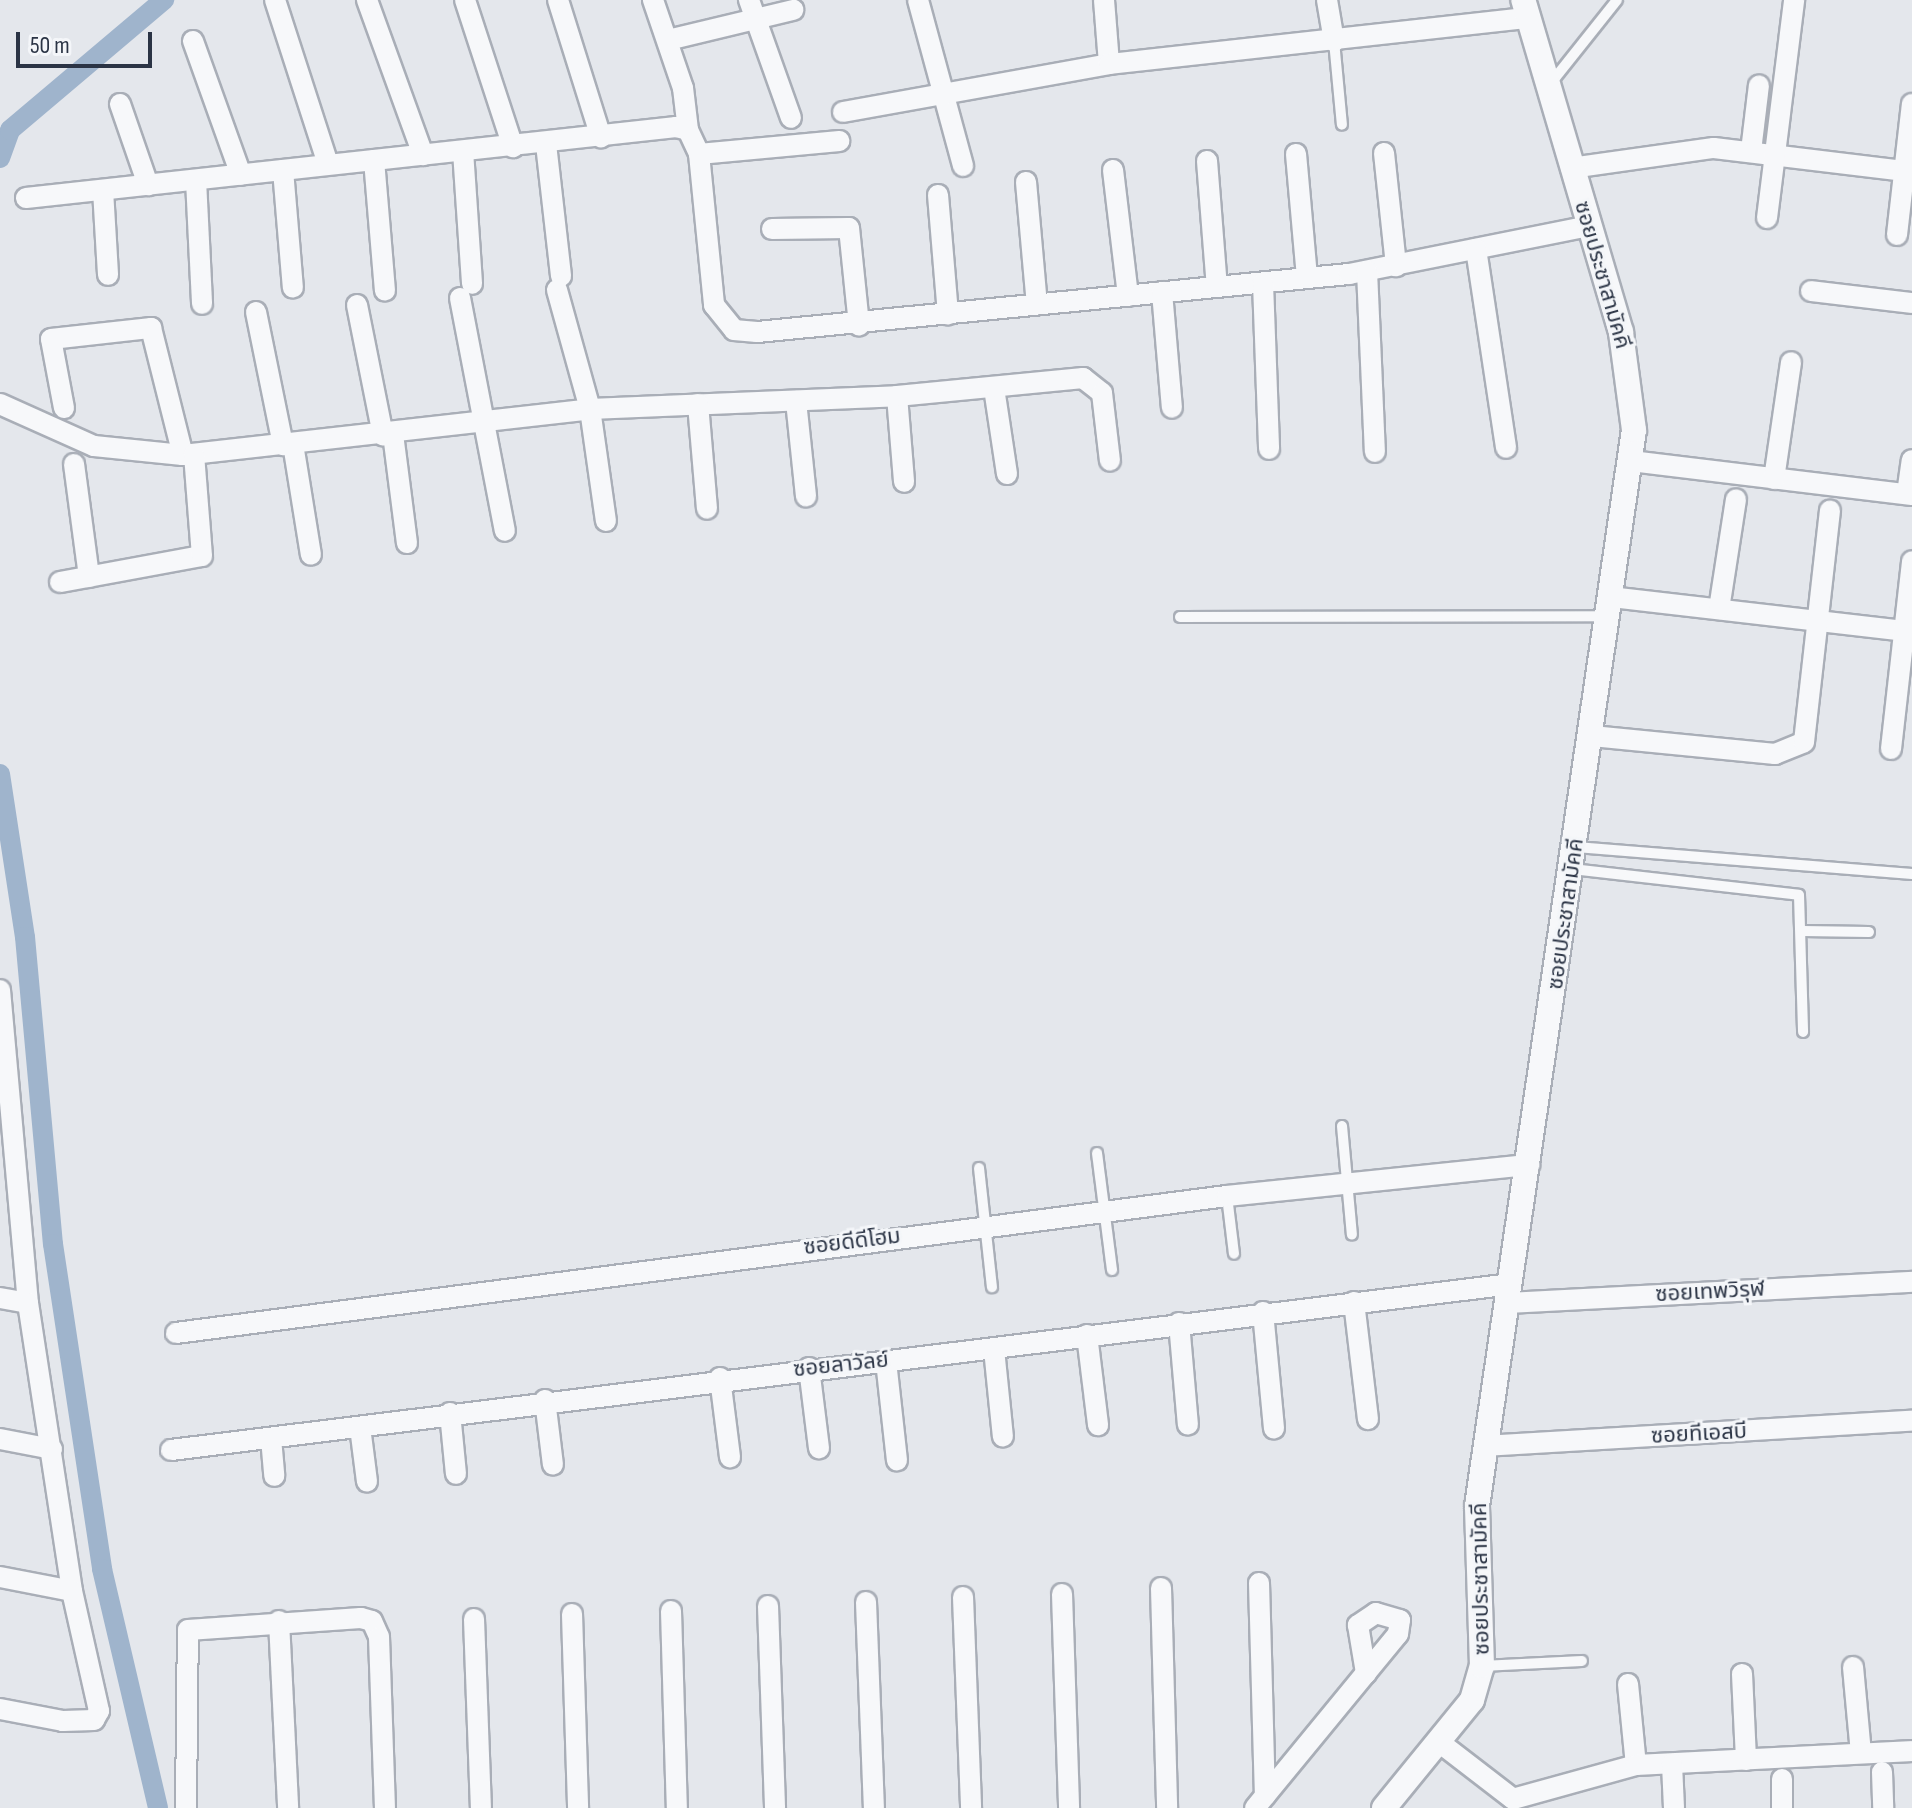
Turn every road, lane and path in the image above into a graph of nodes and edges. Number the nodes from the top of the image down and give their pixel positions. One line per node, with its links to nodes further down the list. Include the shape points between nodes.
1 (275, 0): 40 (street)
2 (367, 0): 36 (street)
3 (465, 0): 30 (street)
4 (558, 0): 27 (street)
5 (653, 0): 14 (street)
6 (918, 0): 20 (street)
7 (1104, 0): 17 (street)
8 (1327, 0): 16 (street)
9 (1617, 0): 18 (lane)
10 (1794, 0): 37 (street)
11 (1526, 9): 16 (street); 18 (street, ซอยประชาสามัคคี)
12 (752, 10): 13 (street); 14 (street); 24 (street)
13 (793, 10)
14 (668, 40): 26 (street)
15 (193, 41): 46 (street)
16 (1334, 41): 17 (street); 25 (lane)
17 (1109, 64): 20 (street)
18 (1550, 85): 42 (street, ซอยประชาสามัคคี)
19 (1759, 85): 32 (street)
20 (949, 93): 23 (street); 41 (street)
21 (120, 104): 49 (street)
22 (1912, 104): 45 (street)
23 (843, 112)
24 (791, 118)
25 (1342, 125)
26 (688, 130): 27 (street); 34 (street)
27 (601, 137): 29 (street)
28 (839, 141): 34 (street)
29 (546, 144): 30 (street); 84 (street, via 559,283)
30 (513, 147): 31 (street)
31 (463, 151): 36 (street); 85 (street, via 466,291)
32 (1751, 151): 37 (street); 42 (street, via 1682,149)
33 (1384, 153): 58 (street)
34 (699, 154): 75 (street, via 711,289 722,322 757,332)
35 (1296, 154): 61 (street)
36 (423, 155): 38 (street)
37 (1776, 155): 45 (street); 53 (street)
38 (374, 160): 40 (street); 65 (street)
39 (1207, 161): 63 (street)
40 (328, 164): 43 (street)
41 (963, 166)
42 (1571, 168): 54 (street, ซอยประชาสามัคคี)
43 (283, 170): 46 (street); 64 (street)
44 (1113, 170): 68 (street)
45 (1908, 172): 56 (street)
46 (241, 175): 47 (street)
47 (196, 180): 49 (street); 70 (street)
48 (1026, 182): 72 (street)
49 (148, 185): 50 (street)
50 (103, 190): 52 (street); 60 (street)
51 (938, 195): 74 (street)
52 (26, 198)
53 (1767, 218)
54 (1589, 226): 57 (street); 94 (street, ซอยประชาสามัคคี, via 1630,375)
55 (772, 229): 75 (street, via 849,228)
56 (1897, 235)
57 (1476, 249): 58 (street); 88 (street)
58 (1396, 266): 59 (street)
59 (1367, 271): 61 (street); 90 (street)
60 (108, 275)
61 (1307, 278): 62 (street)
62 (1263, 283): 63 (street); 89 (street)
63 (1217, 287): 67 (street)
64 (293, 288)
65 (385, 291)
66 (1811, 291): 69 (street)
67 (1162, 292): 68 (street); 83 (street)
68 (1128, 296): 72 (street)
69 (1912, 303)
70 (202, 304)
71 (357, 305): 86 (street)
72 (1037, 305): 74 (street)
73 (256, 312): 87 (street)
74 (948, 315): 75 (street)
75 (859, 325)
76 (1791, 362): 97 (street)
77 (994, 388): 78 (street); 93 (street, via 1094,382); 96 (street)
78 (897, 396): 79 (street); 98 (street)
79 (796, 401): 81 (street); 100 (street)
80 (0, 404): 91 (street, via 94,446)
81 (698, 404): 84 (street); 102 (street)
82 (64, 408): 91 (street, via 51,339 151,328)
83 (1172, 408)
84 (590, 409): 85 (street); 104 (street)
85 (488, 422): 86 (street); 105 (street)
86 (388, 434): 87 (street); 106 (street)
87 (288, 445): 91 (street); 107 (street)
88 (1506, 448)
89 (1269, 449)
90 (1375, 452)
91 (188, 455): 109 (street, via 202,556)
92 (1912, 460): 99 (street)
93 (1110, 461)
94 (1631, 461): 97 (street); 111 (street, ซอยประชาสามัคคี)
95 (74, 464): 109 (street)
96 (1007, 474)
97 (1774, 479): 99 (street)
98 (904, 482)
99 (1909, 495)
100 (806, 496)
101 (1736, 499): 112 (street)
102 (707, 509)
103 (1830, 510): 114 (street)
104 (606, 521)
105 (505, 531)
106 (407, 543)
107 (311, 555)
108 (1912, 561): 115 (street)
109 (89, 577): 110 (street)
110 (60, 582)
111 (1610, 607): 112 (street); 113 (lane); 116 (street, ซอยประชาสามัคคี)
112 (1719, 609): 114 (street)
113 (1180, 617)
114 (1816, 619): 115 (street); 116 (street, via 1807,728 1793,751)
115 (1907, 632): 117 (street)
116 (1592, 736): 118 (street, ซอยประชาสามัคคี)
117 (1891, 749)
118 (1574, 858): 119 (lane); 120 (lane, via 1793,892 1804,900); 126 (street, ซอยประชาสามัคคี)
119 (1912, 874)
120 (1803, 931): 121 (lane); 123 (lane)
121 (1869, 932)
122 (0, 990): 128 (street)
123 (1803, 1032)
124 (1342, 1126): 129 (lane)
125 (1097, 1153): 131 (lane)
126 (1529, 1165): 129 (street, ซอยดีดีโฮม); 138 (street, ซอยประชาสามัคคี)
127 (979, 1168): 132 (lane)
128 (8, 1171): 141 (street)
129 (1347, 1183): 130 (street, ซอยดีดีโฮม); 133 (lane)
130 (1227, 1196): 131 (street, ซอยดีดีโฮม); 134 (lane)
131 (1103, 1211): 132 (street, ซอยดีดีโฮม); 135 (lane)
132 (986, 1226): 137 (lane); 144 (street, ซอยดีดีโฮม)
133 (1352, 1235)
134 (1234, 1254)
135 (1112, 1270)
136 (1912, 1282): 138 (street, ซอยเทพวิรุฬ)
137 (992, 1287)
138 (1509, 1293): 140 (street, ซอยลาวัลย์); 161 (street, ซอยประชาสามัคคี)
139 (0, 1298): 141 (street)
140 (1354, 1302): 142 (street, ซอยลาวัลย์); 152 (street)
141 (28, 1303): 163 (street)
142 (1263, 1312): 143 (street, ซอยลาวัลย์); 157 (street)
143 (1179, 1323): 145 (street, ซอยลาวัลย์); 155 (street)
144 (176, 1333)
145 (1087, 1335): 146 (street, ซอยลาวัลย์); 154 (street)
146 (994, 1349): 147 (street, ซอยลาวัลย์); 158 (street)
147 (886, 1361): 148 (street, ซอยลาวัลย์); 166 (street)
148 (809, 1368): 149 (street, ซอยลาวัลย์); 162 (street)
149 (720, 1378): 150 (street, ซอยลาวัลย์); 165 (street)
150 (545, 1400): 151 (street, ซอยลาวัลย์); 167 (street)
151 (450, 1413): 156 (street, ซอยลาวัลย์); 168 (street)
152 (1368, 1419)
153 (1912, 1421): 161 (street, ซอยทีเอสบี)
154 (1098, 1425)
155 (1188, 1425)
156 (360, 1427): 159 (street, ซอยลาวัลย์); 170 (street)
157 (1274, 1428)
158 (1003, 1437)
159 (271, 1438): 164 (street, ซอยลาวัลย์); 169 (street)
160 (0, 1439): 163 (street)
161 (1485, 1446): 184 (street, ซอยประชาสามัคคี, via 1477,1506)
162 (819, 1448)
163 (52, 1449): 174 (street)
164 (171, 1450)
165 (730, 1457)
166 (897, 1460)
167 (553, 1465)
168 (456, 1474)
169 (274, 1476)
170 (367, 1482)
171 (0, 1577): 174 (street)
172 (1259, 1583): 198 (street)
173 (1161, 1588): 209 (street)
174 (72, 1591): 189 (street, via 97,1717 84,1721)
175 (1062, 1594): 208 (street)
176 (963, 1597): 207 (street)
177 (866, 1602): 206 (street)
178 (768, 1606): 205 (street)
179 (671, 1611): 204 (street)
180 (572, 1614): 203 (street)
181 (474, 1619): 202 (street)
182 (279, 1621): 199 (street, via 188,1630); 200 (street); 201 (street, via 361,1618 377,1628)
183 (1582, 1661): 184 (lane)
184 (1482, 1666): 190 (street, ซอยประชาสามัคคี, via 1472,1700)
185 (1853, 1667): 192 (street)
186 (1366, 1673): 198 (street)
187 (1742, 1674): 193 (street)
188 (1628, 1684): 195 (street)
189 (0, 1709)
190 (1439, 1742): 195 (street, via 1513,1799); 210 (street, ซอยประชาสามัคคี)
191 (1912, 1751): 192 (street)
192 (1861, 1753): 193 (street)
193 (1746, 1760): 194 (street)
194 (1672, 1764): 195 (street); 211 (street)
195 (1636, 1765)
196 (1882, 1772): 213 (street)
197 (1782, 1779): 212 (street)
198 (1260, 1802)
199 (186, 1808)
200 (288, 1808)
201 (385, 1808)
202 (481, 1808)
203 (578, 1808)
204 (677, 1808)
205 (775, 1808)
206 (874, 1808)
207 (971, 1808)
208 (1069, 1808)
209 (1167, 1808)
210 (1384, 1808)
211 (1674, 1808)
212 (1782, 1808)
213 (1883, 1808)

